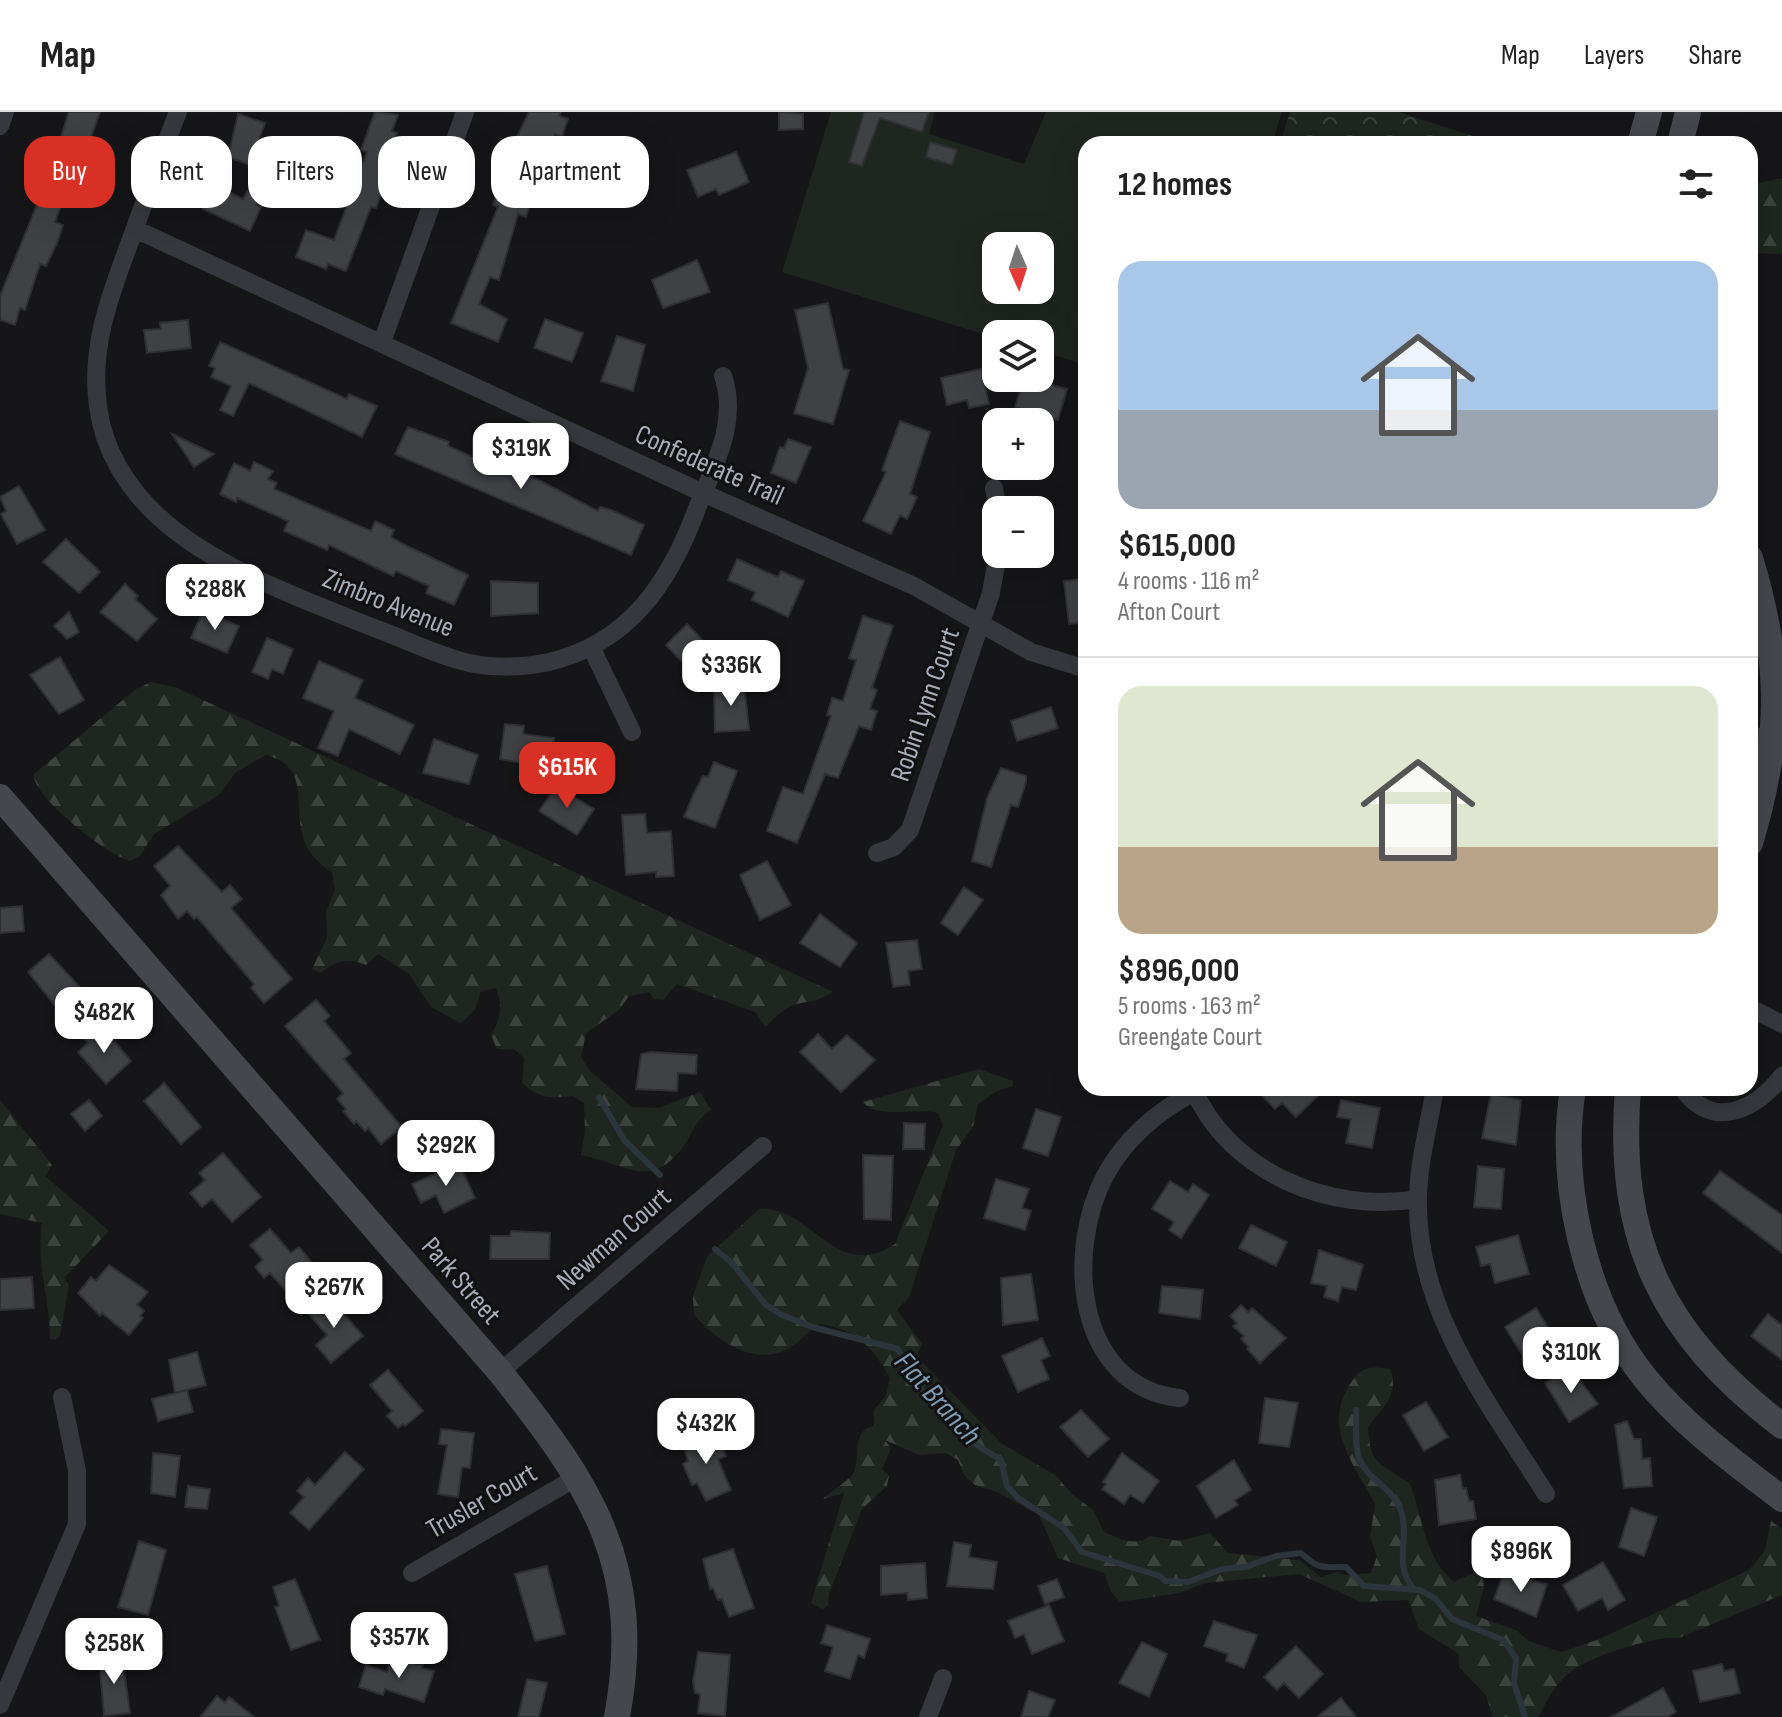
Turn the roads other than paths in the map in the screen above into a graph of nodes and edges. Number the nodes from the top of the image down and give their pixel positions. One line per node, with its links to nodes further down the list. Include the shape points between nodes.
1 (5, 112): 6 (street)
2 (178, 112): 9 (street, Zimbro Avenue)
3 (465, 112): 10 (street)
4 (1649, 112): 7 (street)
5 (1688, 112): 8 (street)
6 (0, 126)
7 (1642, 136)
8 (1682, 136)
9 (135, 229): 10 (street, Confederate Trail); 18 (street, Zimbro Avenue, via 98,339 97,405 121,473 159,518 207,552 268,582 459,661 519,666)
10 (382, 342): 13 (street, Confederate Trail)
11 (723, 376): 13 (street, Zimbro Avenue, via 728,391 726,431)
12 (994, 488): 14 (street)
13 (703, 493): 17 (street, Confederate Trail, via 914,586); 18 (street, Zimbro Avenue, via 661,587 638,615)
14 (995, 496)
15 (994, 568): 17 (street, Robin Lynn Court)
16 (1758, 588): 21 (street, via 1776,655 1778,699)
17 (980, 624): 19 (street, Confederate Trail, via 1031,652); 24 (street, Robin Lynn Court, via 910,830 894,847)
18 (591, 647): 20 (street)
19 (1078, 667)
20 (632, 732)
21 (1769, 738): 23 (street)
22 (2, 803): 36 (street, Park Street)
23 (1758, 820)
24 (877, 853)
25 (1758, 1012): 26 (street)
26 (1782, 1024)
27 (1782, 1076): 33 (street, via 1761,1100 1738,1111 1702,1106)
28 (1185, 1096): 38 (street, via 1158,1113 1124,1147 1096,1193 1082,1248 1086,1304 1108,1355 1148,1391)
29 (1198, 1096): 35 (street, via 1234,1144 1281,1179 1340,1199)
30 (1434, 1096): 35 (street)
31 (1572, 1096): 42 (street, via 1567,1141 1574,1218 1598,1291 1623,1344 1643,1376 1704,1439)
32 (1627, 1096): 39 (street, via 1630,1199 1657,1284 1675,1318 1714,1368)
33 (1691, 1096)
34 (763, 1146): 36 (street, Newman Court)
35 (1418, 1199): 41 (street, via 1425,1272 1450,1336)
36 (500, 1372): 40 (street, Park Street)
37 (62, 1397): 45 (street, via 77,1471 77,1524)
38 (1180, 1398)
39 (1782, 1426)
40 (579, 1476): 43 (street, Trusler Court); 46 (street, Park Street, via 602,1528 623,1602 626,1646)
41 (1546, 1494)
42 (1782, 1499)
43 (412, 1573)
44 (943, 1678): 47 (street)
45 (0, 1705)
46 (617, 1717)
47 (928, 1717)

